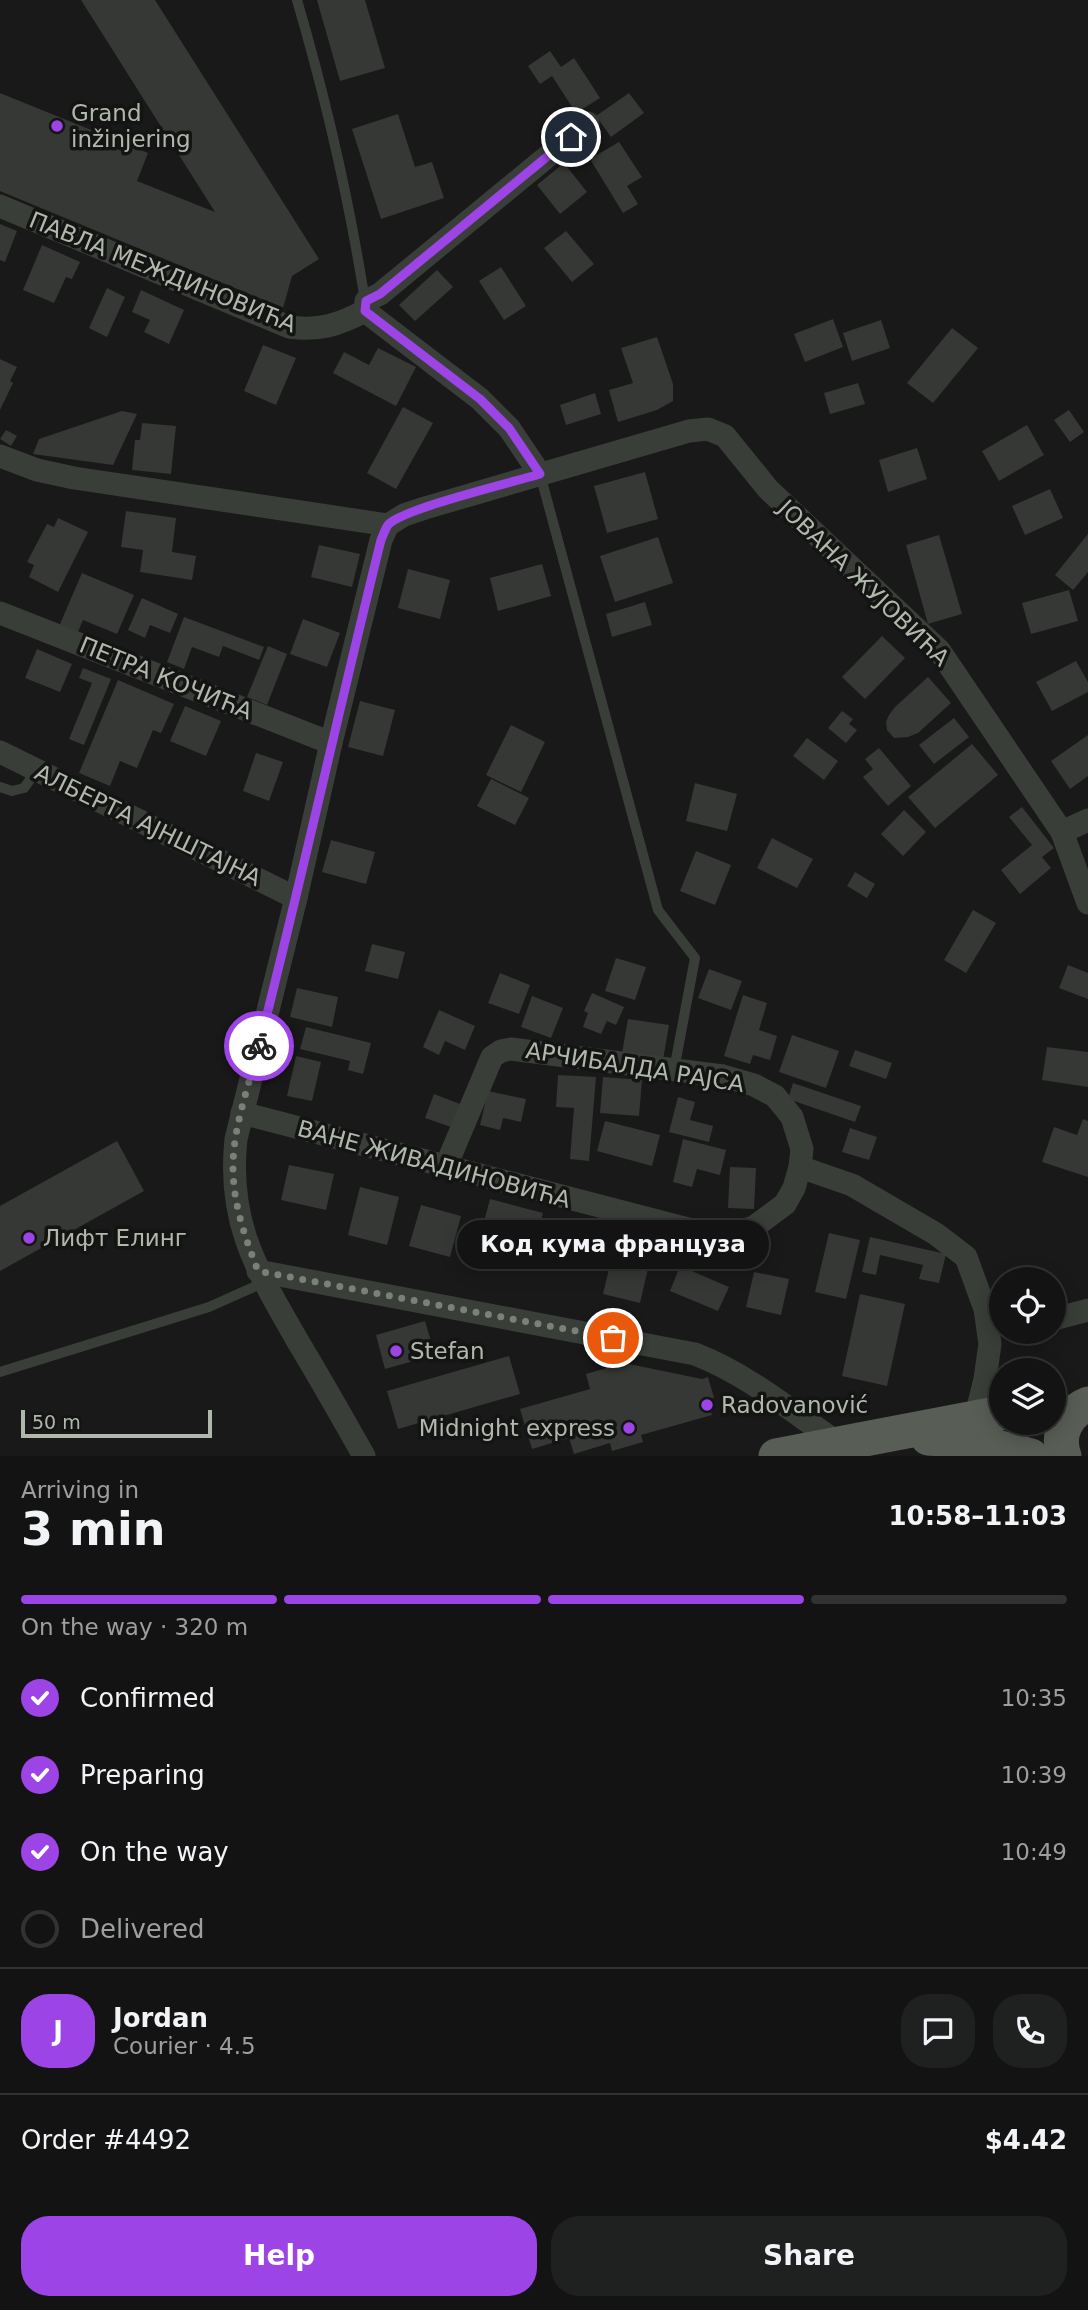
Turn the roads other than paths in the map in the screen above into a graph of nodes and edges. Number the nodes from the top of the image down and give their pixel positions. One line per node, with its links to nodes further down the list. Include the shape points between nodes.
1 (297, 0): 4 (lane, via 321,82 358,252)
2 (588, 123): 4 (street, ПАВЛА МЕЖДИНОВИЋА)
3 (0, 206): 4 (street, ПАВЛА МЕЖДИНОВИЋА, via 289,327 329,327)
4 (365, 306): 6 (street, via 480,399 509,428)
5 (0, 456): 7 (street, via 74,478)
6 (540, 474): 7 (street, ЈОВАНА ЖУЈОВИЋА, via 404,515); 14 (street, ЈОВАНА ЖУЈОВИЋА, via 689,431 708,429 725,436 768,489 939,650); 17 (lane, via 658,910 695,958)
7 (388, 525): 9 (street)
8 (0, 613): 9 (street, ПЕТРА КОЧИЋА)
9 (331, 743): 15 (street)
10 (0, 752): 11 (street, АЛБЕРТА АЈНШТАЈНА)
11 (37, 770): 12 (lane, via 24,788); 15 (street, АЛБЕРТА АЈНШТАЈНА)
12 (0, 787)
13 (1088, 820): 14 (street)
14 (1062, 832): 16 (street, ЈОВАНА ЖУЈОВИЋА)
15 (296, 898): 18 (street)
16 (1088, 903)
17 (674, 1070): 19 (street, АРЧИБАЛДА РАЈСА, via 523,1049 500,1051 492,1057); 20 (street, АРЧИБАЛДА РАЈСА, via 723,1076 775,1097 792,1117 802,1149)
18 (242, 1113): 19 (street, ВАНЕ ЖИВАДИНОВИЋА); 21 (street, via 233,1166 235,1187 242,1228)
19 (446, 1166): 20 (street, ВАНЕ ЖИВАДИНОВИЋА, via 674,1227 728,1234 754,1227 785,1204)
20 (800, 1167): 22 (street, via 852,1185 946,1241 966,1257)
21 (261, 1277): 26 (lane, via 209,1307); 30 (street, via 695,1354 737,1374); 31 (street)
22 (989, 1304)
23 (1088, 1310): 24 (street)
24 (1066, 1316)
25 (990, 1344): 28 (street, via 985,1379)
26 (0, 1372)
27 (1076, 1405): 34 (main road, via 1063,1429)
28 (988, 1415): 29 (main road)
29 (883, 1437): 30 (main road); 33 (main road, via 958,1439)
30 (838, 1443): 32 (main road)
31 (364, 1456)
32 (776, 1456)
33 (1031, 1456)
34 (1064, 1456)

